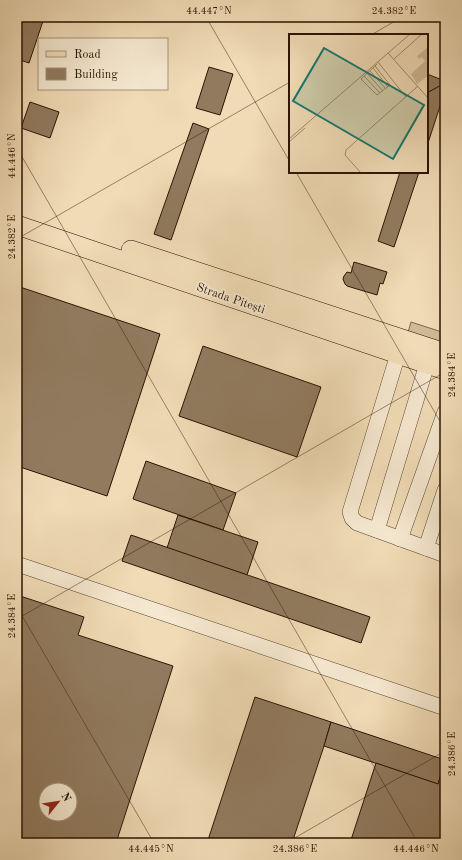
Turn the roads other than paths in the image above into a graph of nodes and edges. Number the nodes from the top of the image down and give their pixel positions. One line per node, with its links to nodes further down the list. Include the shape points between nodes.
1 (17, 213): 3 (main road, Strada Pitești)
2 (17, 225): 4 (main road, Strada Pitești)
3 (445, 353)
4 (398, 354): 5 (main road, Strada Pitești); 9 (lane, via 350,512 357,522)
5 (427, 364): 6 (main road, Strada Pitești); 9 (lane)
6 (445, 370)
7 (445, 412): 10 (lane)
8 (445, 490): 11 (lane)
9 (377, 530): 10 (lane)
10 (400, 539): 11 (lane)
11 (426, 548): 12 (lane)
12 (445, 555)
13 (17, 564): 14 (lane)
14 (445, 708)

